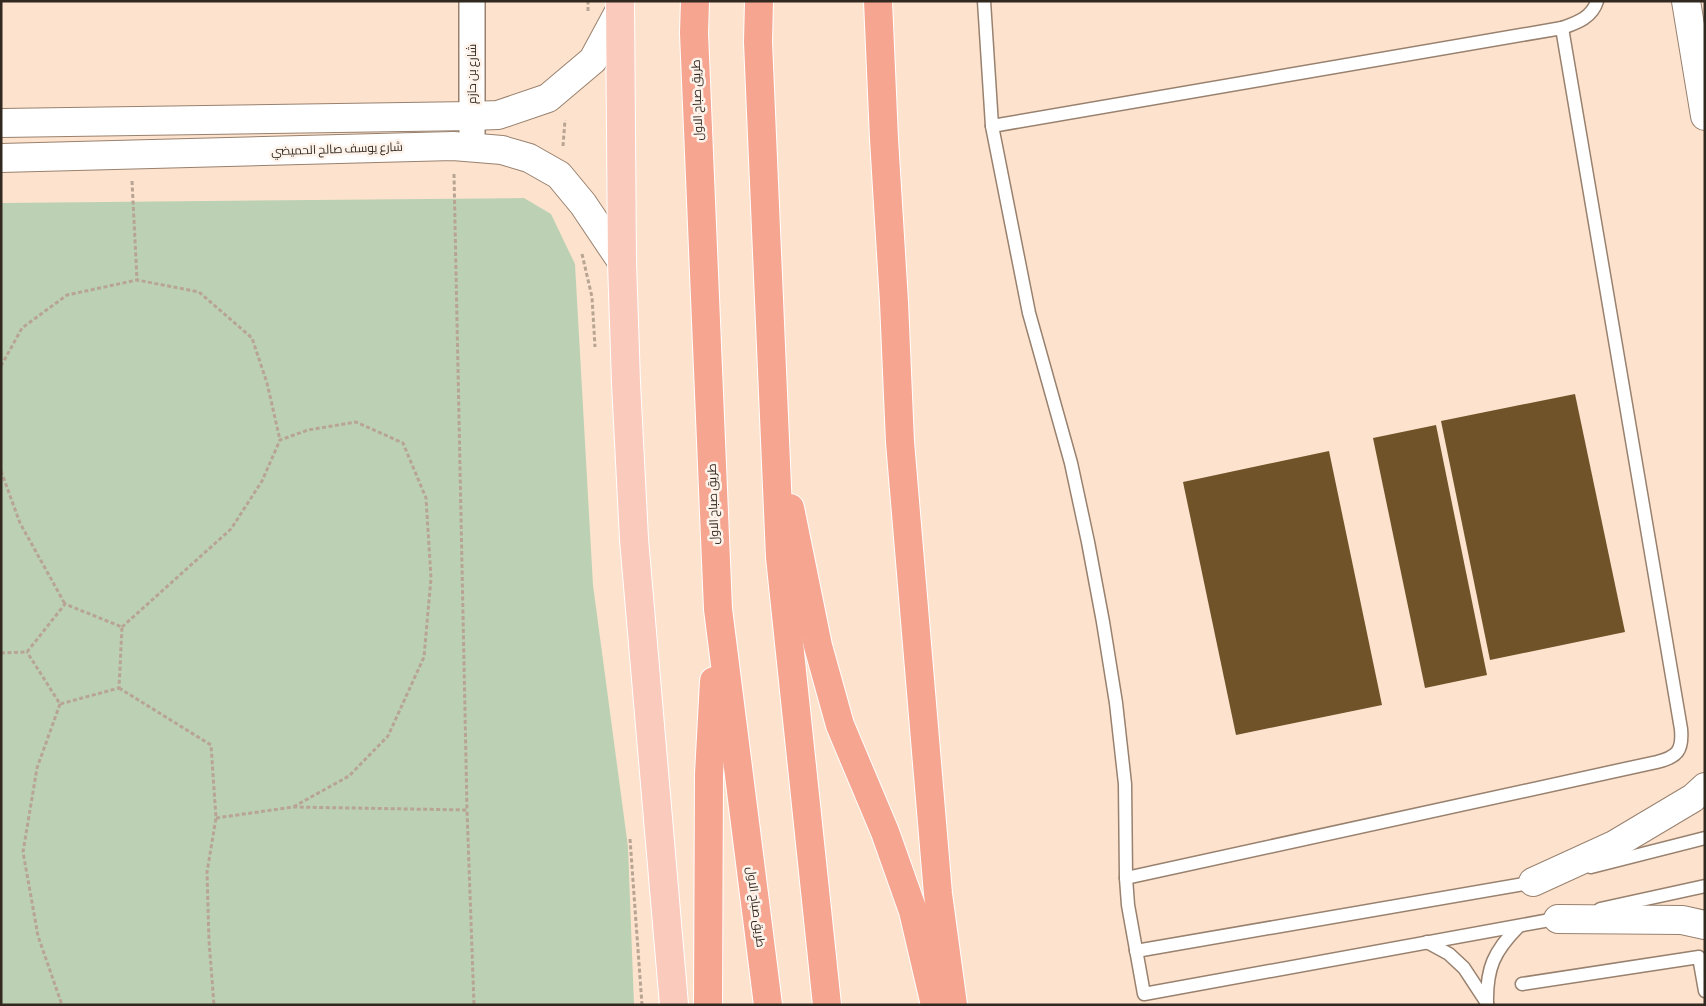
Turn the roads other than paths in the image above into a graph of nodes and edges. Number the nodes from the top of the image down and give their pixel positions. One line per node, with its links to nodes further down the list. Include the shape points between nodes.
1 (472, 1): 14 (street, شارع بن حازم)
2 (691, 1): 12 (highway)
3 (696, 1): 12 (highway, طريق صباح الاول)
4 (759, 1): 13 (highway)
5 (766, 1): 13 (highway)
6 (878, 1): 42 (highway, via 900,442 938,894)
7 (984, 1): 17 (lane)
8 (1597, 1): 11 (lane, via 1582,21)
9 (1686, 1): 15 (main road)
10 (620, 6): 14 (main road, via 592,60 548,98 498,114); 20 (main road)
11 (1562, 28): 17 (lane); 25 (lane, via 1681,728 1680,749 1675,755 1657,762)
12 (694, 34): 22 (highway, طريق صباح الاول)
13 (758, 42): 21 (highway)
14 (472, 116): 16 (main road); 18 (street, شارع بن حازم)
15 (1705, 116)
16 (1, 123)
17 (992, 126): 25 (lane, via 1029,313 1071,463 1103,622 1125,784)
18 (463, 147): 19 (main road, شارع يوسف صالح الحميضي); 20 (main road, شارع يوسف صالح الحميضي, via 502,150 529,158 559,175)
19 (1, 158)
20 (622, 262): 37 (main road, via 634,539)
21 (775, 439): 40 (highway, via 780,557); 41 (highway, via 818,646 838,716 913,911)
22 (718, 609): 38 (highway, via 709,774); 39 (highway, طريق صباح الاول)
23 (1705, 787): 26 (main road, via 1693,798 1614,845)
24 (1705, 838): 26 (lane)
25 (1126, 878): 32 (lane)
26 (1533, 882): 32 (lane)
27 (1705, 886): 28 (lane)
28 (1558, 919): 29 (main road, via 1682,920); 30 (lane)
29 (1705, 925)
30 (1519, 926): 31 (lane); 36 (lane, via 1493,958)
31 (1427, 942): 35 (lane); 36 (lane, via 1449,954 1464,968)
32 (1136, 951): 35 (lane)
33 (1522, 984): 34 (lane, via 1699,957)
34 (1705, 991)
35 (1145, 999)
36 (1487, 1004)
37 (674, 1005)
38 (708, 1005)
39 (768, 1005)
40 (827, 1005)
41 (935, 1005)
42 (953, 1005)

